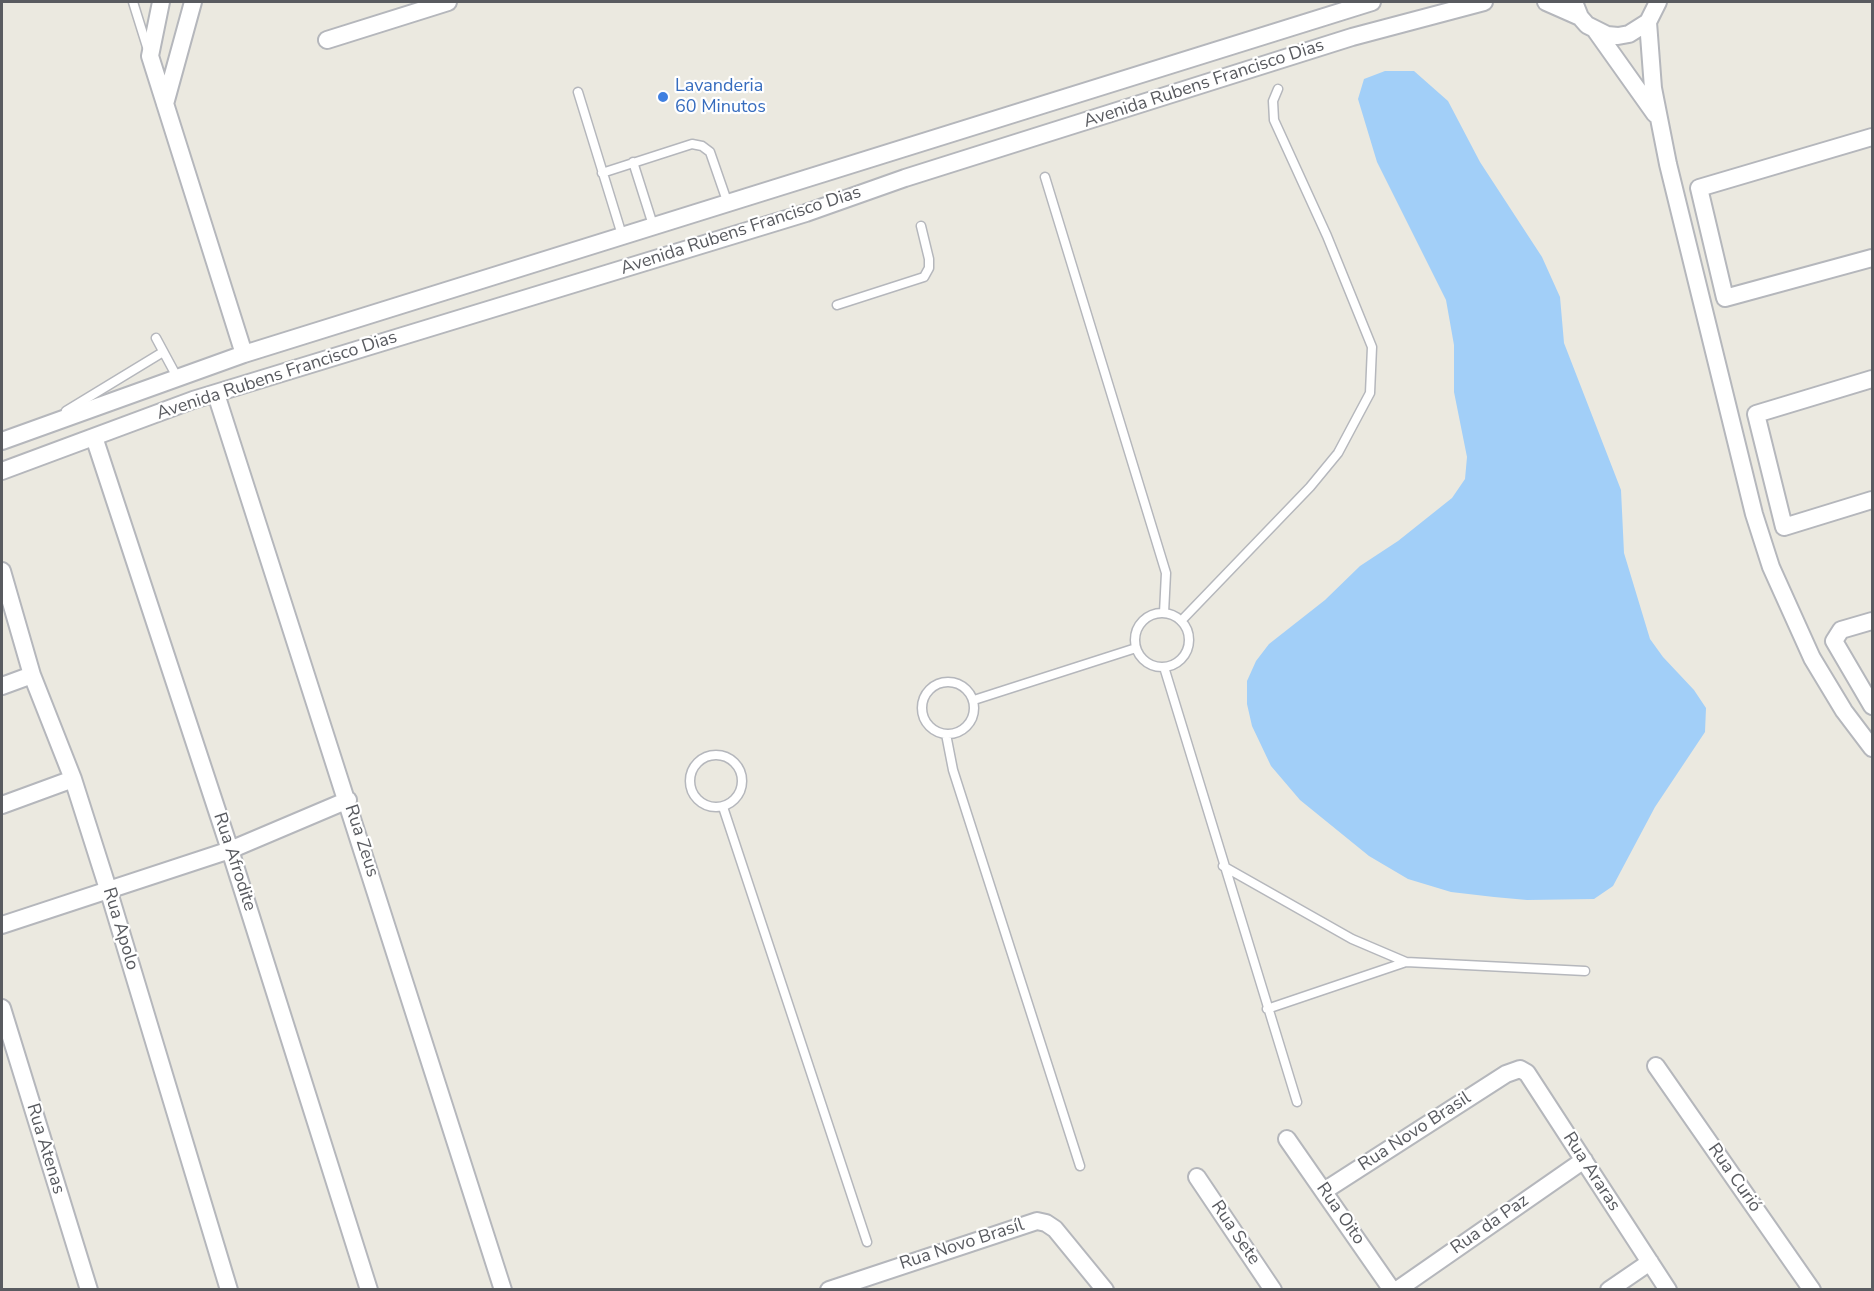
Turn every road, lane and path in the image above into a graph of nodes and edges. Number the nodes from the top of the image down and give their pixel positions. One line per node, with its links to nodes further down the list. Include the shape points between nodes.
1 (133, 2): 13 (lane)
2 (161, 2): 13 (street)
3 (193, 2): 16 (street)
4 (448, 2): 12 (street)
5 (1372, 2): 22 (street, Avenida Rubens Francisco Dias)
6 (1484, 2): 33 (street, Avenida Rubens Francisco Dias, via 1352,37 806,213)
7 (1546, 2): 9 (street)
8 (1658, 2): 10 (street)
9 (1577, 9): 11 (street)
10 (1648, 22): 11 (street, via 1618,36); 17 (street)
11 (1596, 31): 17 (street)
12 (327, 40)
13 (150, 56): 16 (street)
14 (1278, 89): 41 (lane, via 1273,101 1274,120 1372,347 1370,393 1338,453 1310,487)
15 (578, 92): 20 (lane)
16 (165, 104): 30 (street)
17 (1658, 120): 50 (street, via 1771,567 1812,658)
18 (1872, 137): 26 (street, via 1699,188 1725,298)
19 (633, 162): 20 (lane); 22 (lane, via 692,144 702,146 710,153); 23 (lane)
20 (602, 173): 25 (lane)
21 (1045, 177): 40 (lane, via 1166,573)
22 (727, 201): 23 (street, Avenida Rubens Francisco Dias)
23 (653, 225): 25 (street, Avenida Rubens Francisco Dias)
24 (921, 226): 27 (lane, via 929,259 924,277)
25 (622, 235): 30 (street, Avenida Rubens Francisco Dias)
26 (1872, 258)
27 (837, 305)
28 (156, 338): 29 (lane)
29 (163, 352): 31 (lane); 34 (lane)
30 (244, 354): 31 (street, Avenida Rubens Francisco Dias)
31 (177, 377): 34 (street, Avenida Rubens Francisco Dias)
32 (1872, 379): 38 (street, via 1756,414 1784,527)
33 (216, 394): 35 (street, Avenida Rubens Francisco Dias); 52 (street, Rua Zeus)
34 (38, 429): 36 (street, Avenida Rubens Francisco Dias)
35 (94, 437): 37 (street, Avenida Rubens Francisco Dias); 55 (street, Rua Afrodite)
36 (2, 441)
37 (2, 471)
38 (1872, 500)
39 (2, 571): 45 (street, Rua Apolo)
40 (1164, 613): 41 (lane); 43 (lane, via 1144,620 1138,628)
41 (1181, 621): 44 (lane, via 1189,637 1185,653)
42 (1872, 621): 48 (street, via 1841,630 1834,641)
43 (1136, 648): 44 (lane, via 1147,662); 47 (lane)
44 (1164, 667): 56 (lane)
45 (32, 675): 46 (street); 51 (street, Rua Apolo)
46 (2, 686)
47 (974, 700): 49 (lane, via 969,724); 49 (lane, via 965,687 951,681 928,691 923,698 922,715 931,728)
48 (1872, 706)
49 (946, 734): 68 (lane, via 953,770)
50 (1872, 748)
51 (73, 779): 53 (street); 57 (street, Rua Apolo)
52 (348, 800): 55 (street); 76 (street, Rua Zeus)
53 (2, 806)
54 (723, 807): 54 (lane, via 741,790 741,774 725,756 709,756 695,765 690,789 699,802); 71 (lane)
55 (230, 850): 57 (street); 75 (street, Rua Afrodite)
56 (1223, 866): 59 (lane, via 1352,939); 62 (lane)
57 (108, 889): 58 (street); 74 (street, Rua Apolo)
58 (2, 925)
59 (1406, 962): 60 (lane); 62 (lane)
60 (1585, 971)
61 (2, 1008): 73 (street, Rua Atenas)
62 (1267, 1009): 65 (lane)
63 (1656, 1066): 84 (street, Rua Curió)
64 (1506, 1074): 67 (street, Rua Araras, via 1520,1069 1527,1073); 70 (street, Rua Novo Brasil)
65 (1297, 1102)
66 (1287, 1139): 70 (street, Rua Oito)
67 (1584, 1160): 72 (street, Rua Araras); 81 (street, Rua da Paz)
68 (1080, 1166)
69 (1197, 1177): 79 (street, Rua Sete)
70 (1324, 1191): 80 (street, Rua Oito)
71 (867, 1242)
72 (1650, 1262): 82 (street); 83 (street, Rua Araras)
73 (88, 1290)
74 (228, 1290)
75 (369, 1290)
76 (503, 1290)
77 (829, 1290): 78 (street, Rua Novo Brasíl, via 1037,1221 1055,1229)
78 (1105, 1290)
79 (1273, 1290)
80 (1392, 1290)
81 (1397, 1290)
82 (1609, 1290)
83 (1668, 1290)
84 (1812, 1290)

